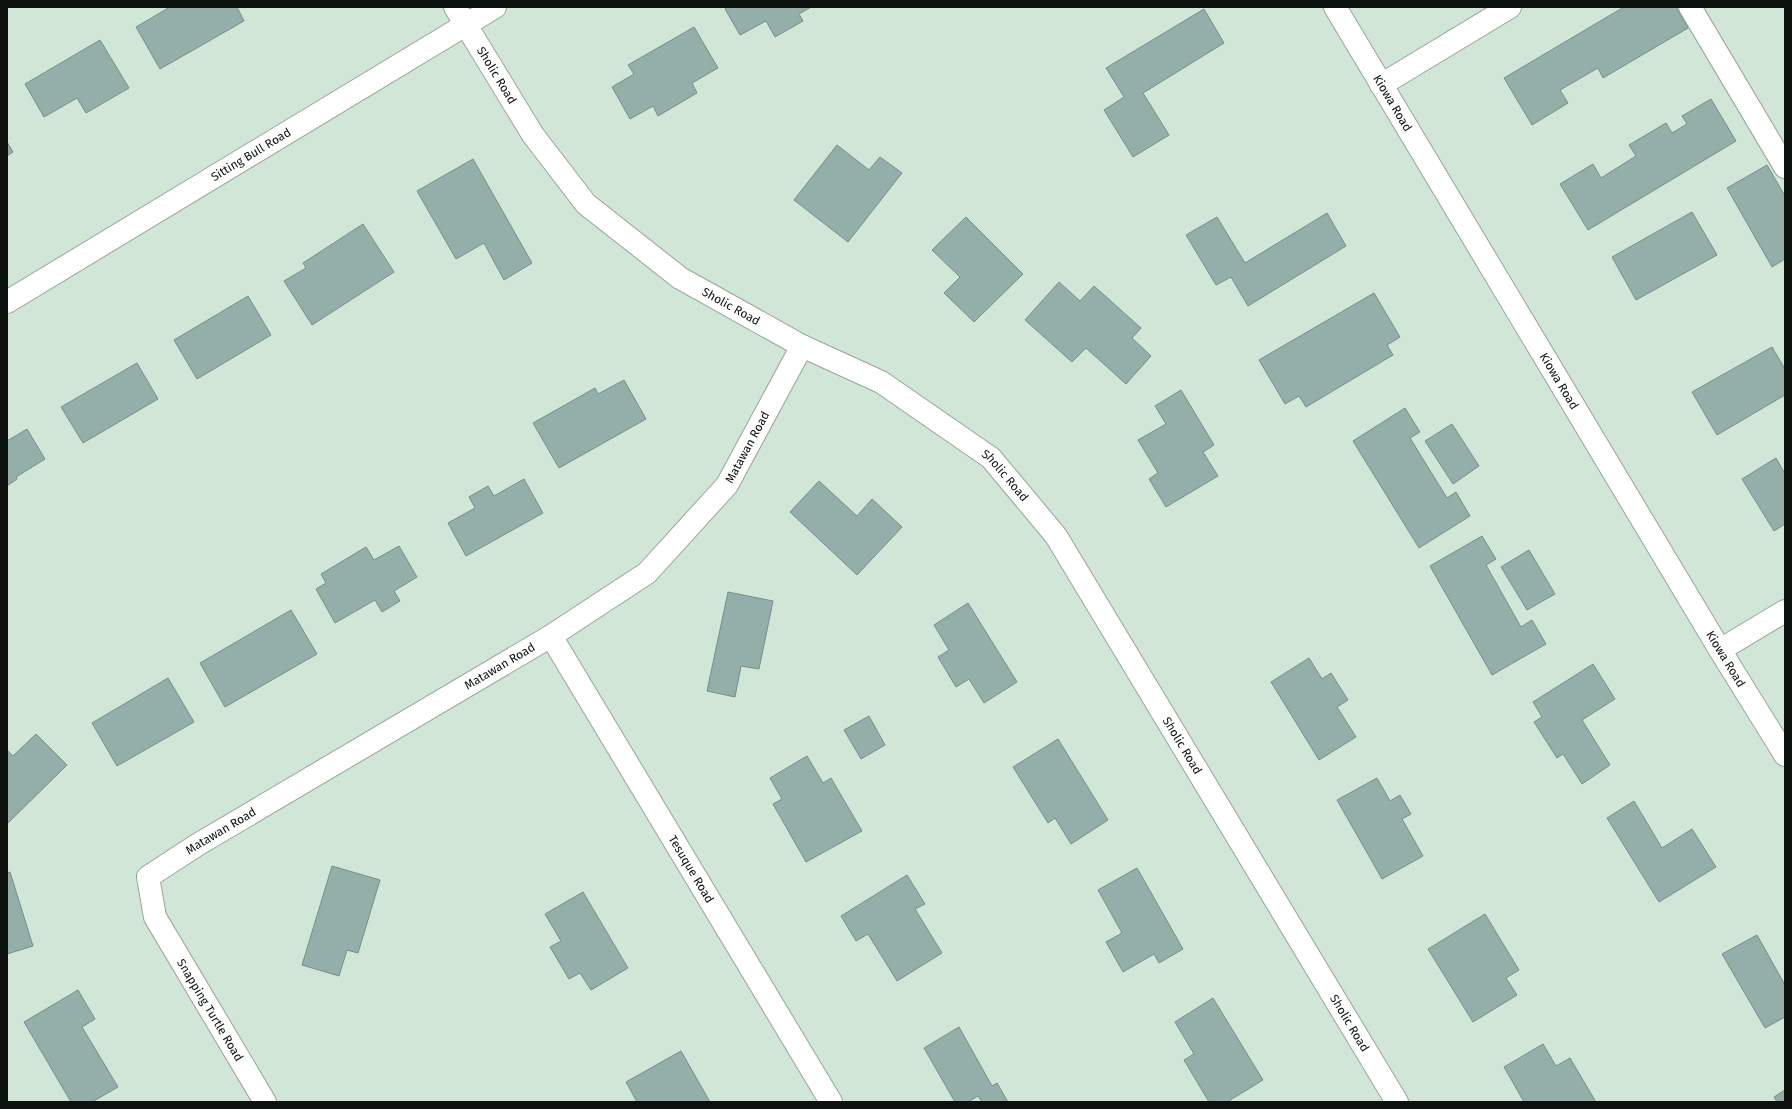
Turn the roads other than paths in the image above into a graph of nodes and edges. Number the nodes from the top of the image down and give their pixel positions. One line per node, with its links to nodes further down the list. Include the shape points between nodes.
1 (495, 7): 5 (street, Sitting Bull Road)
2 (1335, 7): 6 (street, Kiowa Road)
3 (1510, 7): 6 (street)
4 (1690, 7): 7 (street)
5 (460, 16): 8 (street, Sitting Bull Road); 9 (street, Sholic Road, via 532,135 586,204 680,278)
6 (1381, 85): 12 (street, Kiowa Road)
7 (1785, 167)
8 (7, 302)
9 (802, 346): 11 (street, Matawan Road, via 727,485 647,573); 17 (street, Sholic Road, via 881,382 991,458 1056,536)
10 (1785, 611): 12 (street)
11 (551, 636): 14 (street, Matawan Road, via 148,877); 16 (street, Tesuque Road)
12 (1720, 650): 13 (street, Kiowa Road)
13 (1785, 755)
14 (155, 918): 15 (street, Snapping Turtle Road)
15 (265, 1102)
16 (831, 1102)
17 (1397, 1102)

